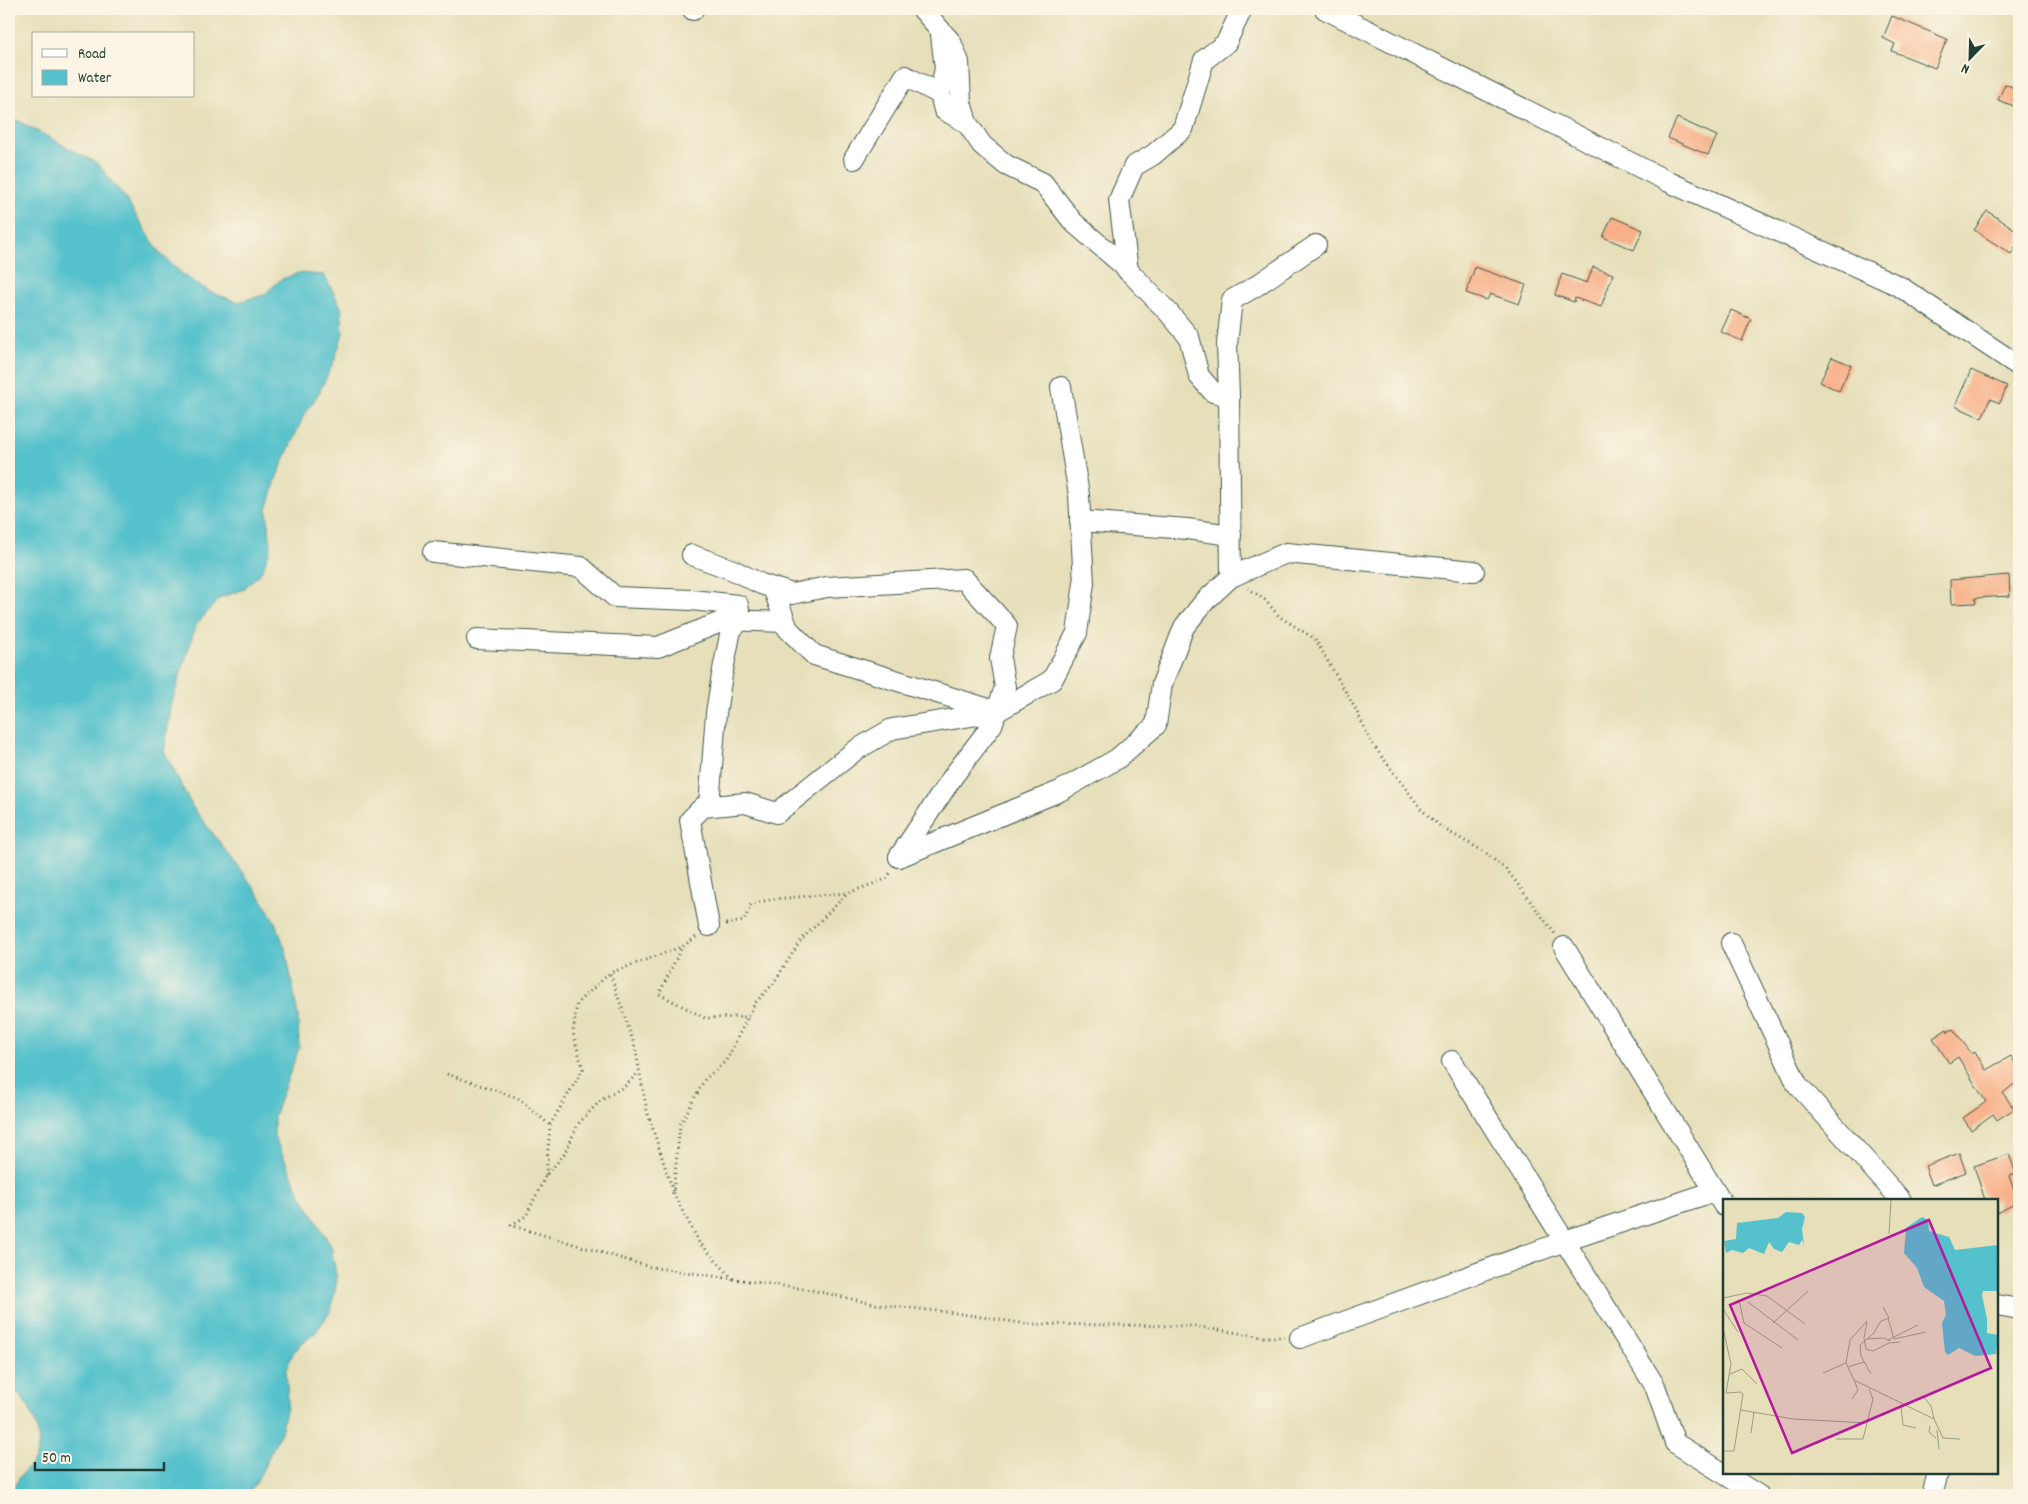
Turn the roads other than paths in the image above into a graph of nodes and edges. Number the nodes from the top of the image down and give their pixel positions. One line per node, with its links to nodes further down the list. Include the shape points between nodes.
1 (922, 9): 4 (street)
2 (1242, 9): 9 (street, via 1226,43 1204,60 1183,129 1153,156 1134,166 1119,200)
3 (1325, 9): 10 (street, via 1669,182 1899,286)
4 (940, 28): 5 (street, via 945,68); 6 (street, via 951,42 959,62 961,102)
5 (940, 94): 6 (street, via 944,110); 7 (street, via 905,76)
6 (967, 123): 9 (street, via 982,145 1006,165 1043,183 1073,222)
7 (854, 159)
8 (1316, 245): 12 (street, via 1232,300 1227,344)
9 (1128, 271): 12 (street, via 1169,312 1189,338 1199,376 1214,392)
10 (2019, 366)
11 (1061, 387): 13 (street, via 1079,495)
12 (1228, 396): 14 (street)
13 (1080, 521): 14 (street, via 1187,529); 23 (street, via 1084,583 1077,633 1052,680)
14 (1231, 536): 18 (street)
15 (433, 552): 20 (street, via 581,567 615,598 738,605)
16 (692, 555): 19 (street)
17 (1474, 571): 18 (street, via 1286,552)
18 (1231, 576): 23 (street, via 1184,627 1162,684 1156,725 1117,758 1060,791 899,857 948,783 992,725)
19 (773, 588): 21 (street); 23 (street, via 792,594 827,587 964,579 1007,626 1000,658 1005,687)
20 (741, 620): 21 (street); 22 (street, via 726,620 658,648); 24 (street, via 731,630 722,674)
21 (785, 622): 23 (street, via 814,655)
22 (477, 639)
23 (996, 712): 24 (street, via 892,729 856,750 777,813 745,803)
24 (709, 806): 25 (street, via 703,807 690,820)
25 (709, 926)
26 (1732, 943): 30 (street, via 1797,1084)
27 (1564, 946): 29 (street)
28 (1452, 1061): 31 (street)
29 (1720, 1198): 31 (street)
30 (1900, 1199)
31 (1565, 1241): 34 (street); 35 (street, via 1655,1386 1675,1443)
32 (1998, 1304): 33 (street)
33 (2019, 1309)
34 (1300, 1338)
35 (1723, 1473)
36 (1724, 1474): 38 (street)
37 (1938, 1474): 39 (street)
38 (1758, 1495)
39 (1932, 1495)

